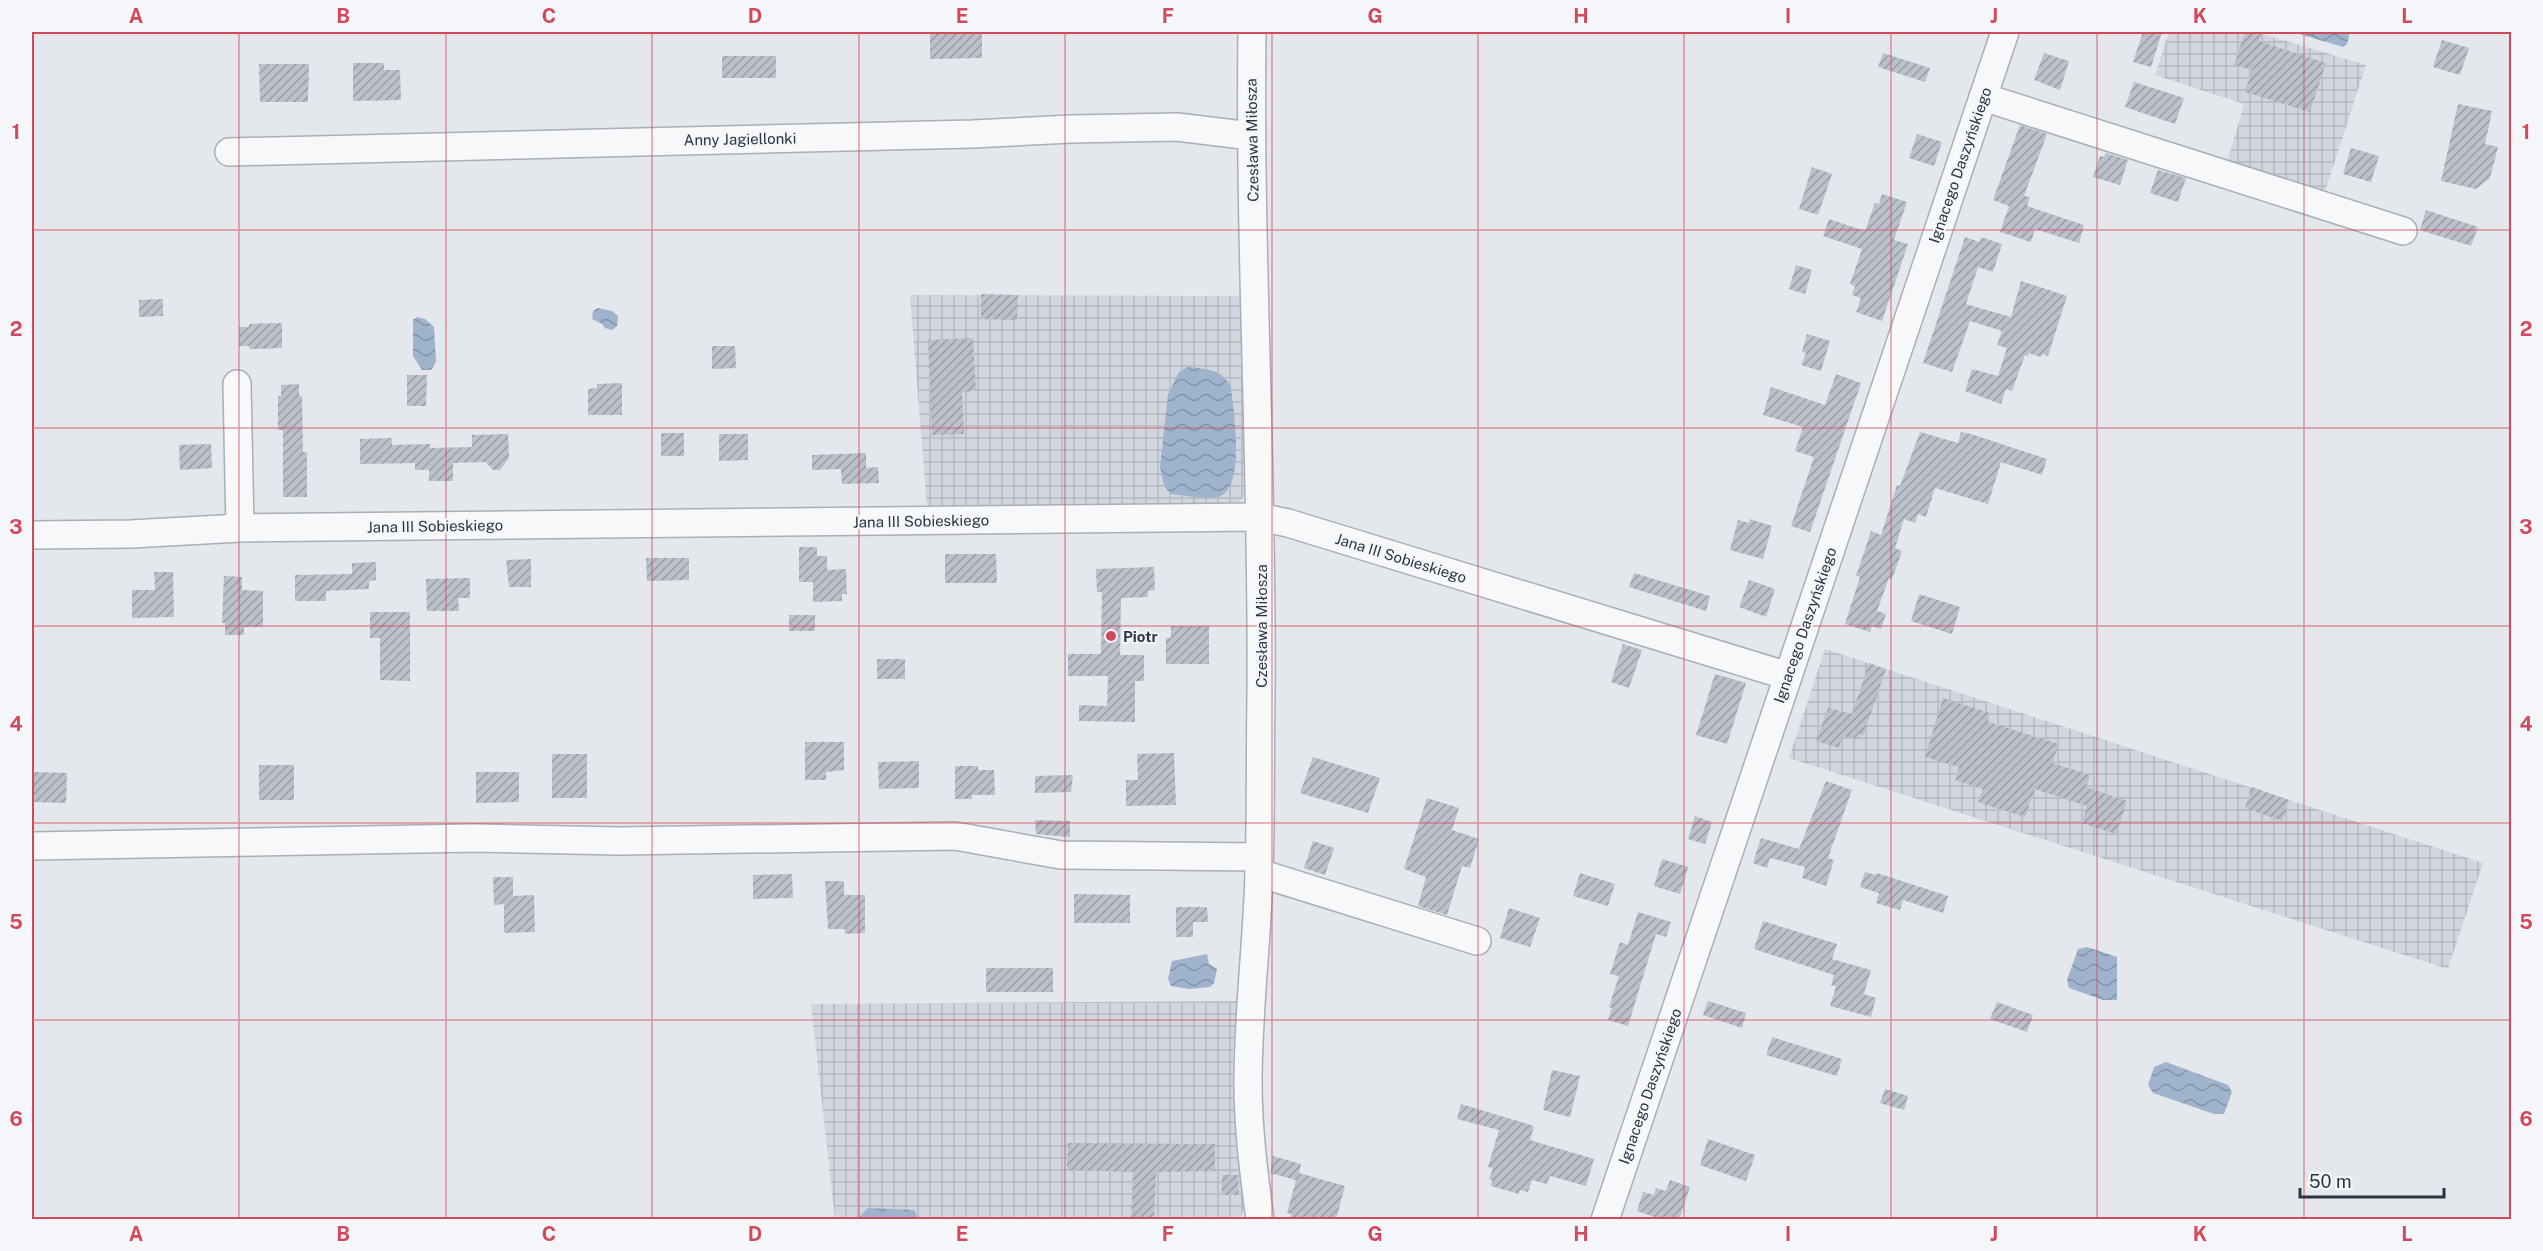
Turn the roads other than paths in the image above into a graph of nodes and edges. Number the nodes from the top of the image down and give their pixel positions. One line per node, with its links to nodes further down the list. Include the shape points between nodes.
1 (1252, 32): 4 (street, Czesława Miłosza)
2 (2005, 32): 3 (street, Ignacego Daszyńskiego)
3 (1983, 97): 6 (street); 11 (street, Ignacego Daszyńskiego)
4 (1251, 136): 5 (street, Anny Jagiellonki, via 1177,127); 8 (street, Czesława Miłosza)
5 (229, 152)
6 (2403, 231)
7 (237, 384): 9 (street)
8 (1259, 517): 9 (street, Jana III Sobieskiego); 11 (street, Jana III Sobieskiego); 13 (street, Czesława Miłosza)
9 (240, 528): 10 (street, Jana III Sobieskiego)
10 (32, 535)
11 (1788, 676): 16 (street, Ignacego Daszyńskiego)
12 (32, 846): 13 (street, via 474,838 620,841 955,836 1061,855)
13 (1259, 865): 14 (street); 15 (street, Czesława Miłosza, via 1248,1081 1250,1146)
14 (1477, 941)
15 (1260, 1220)
16 (1605, 1220)

